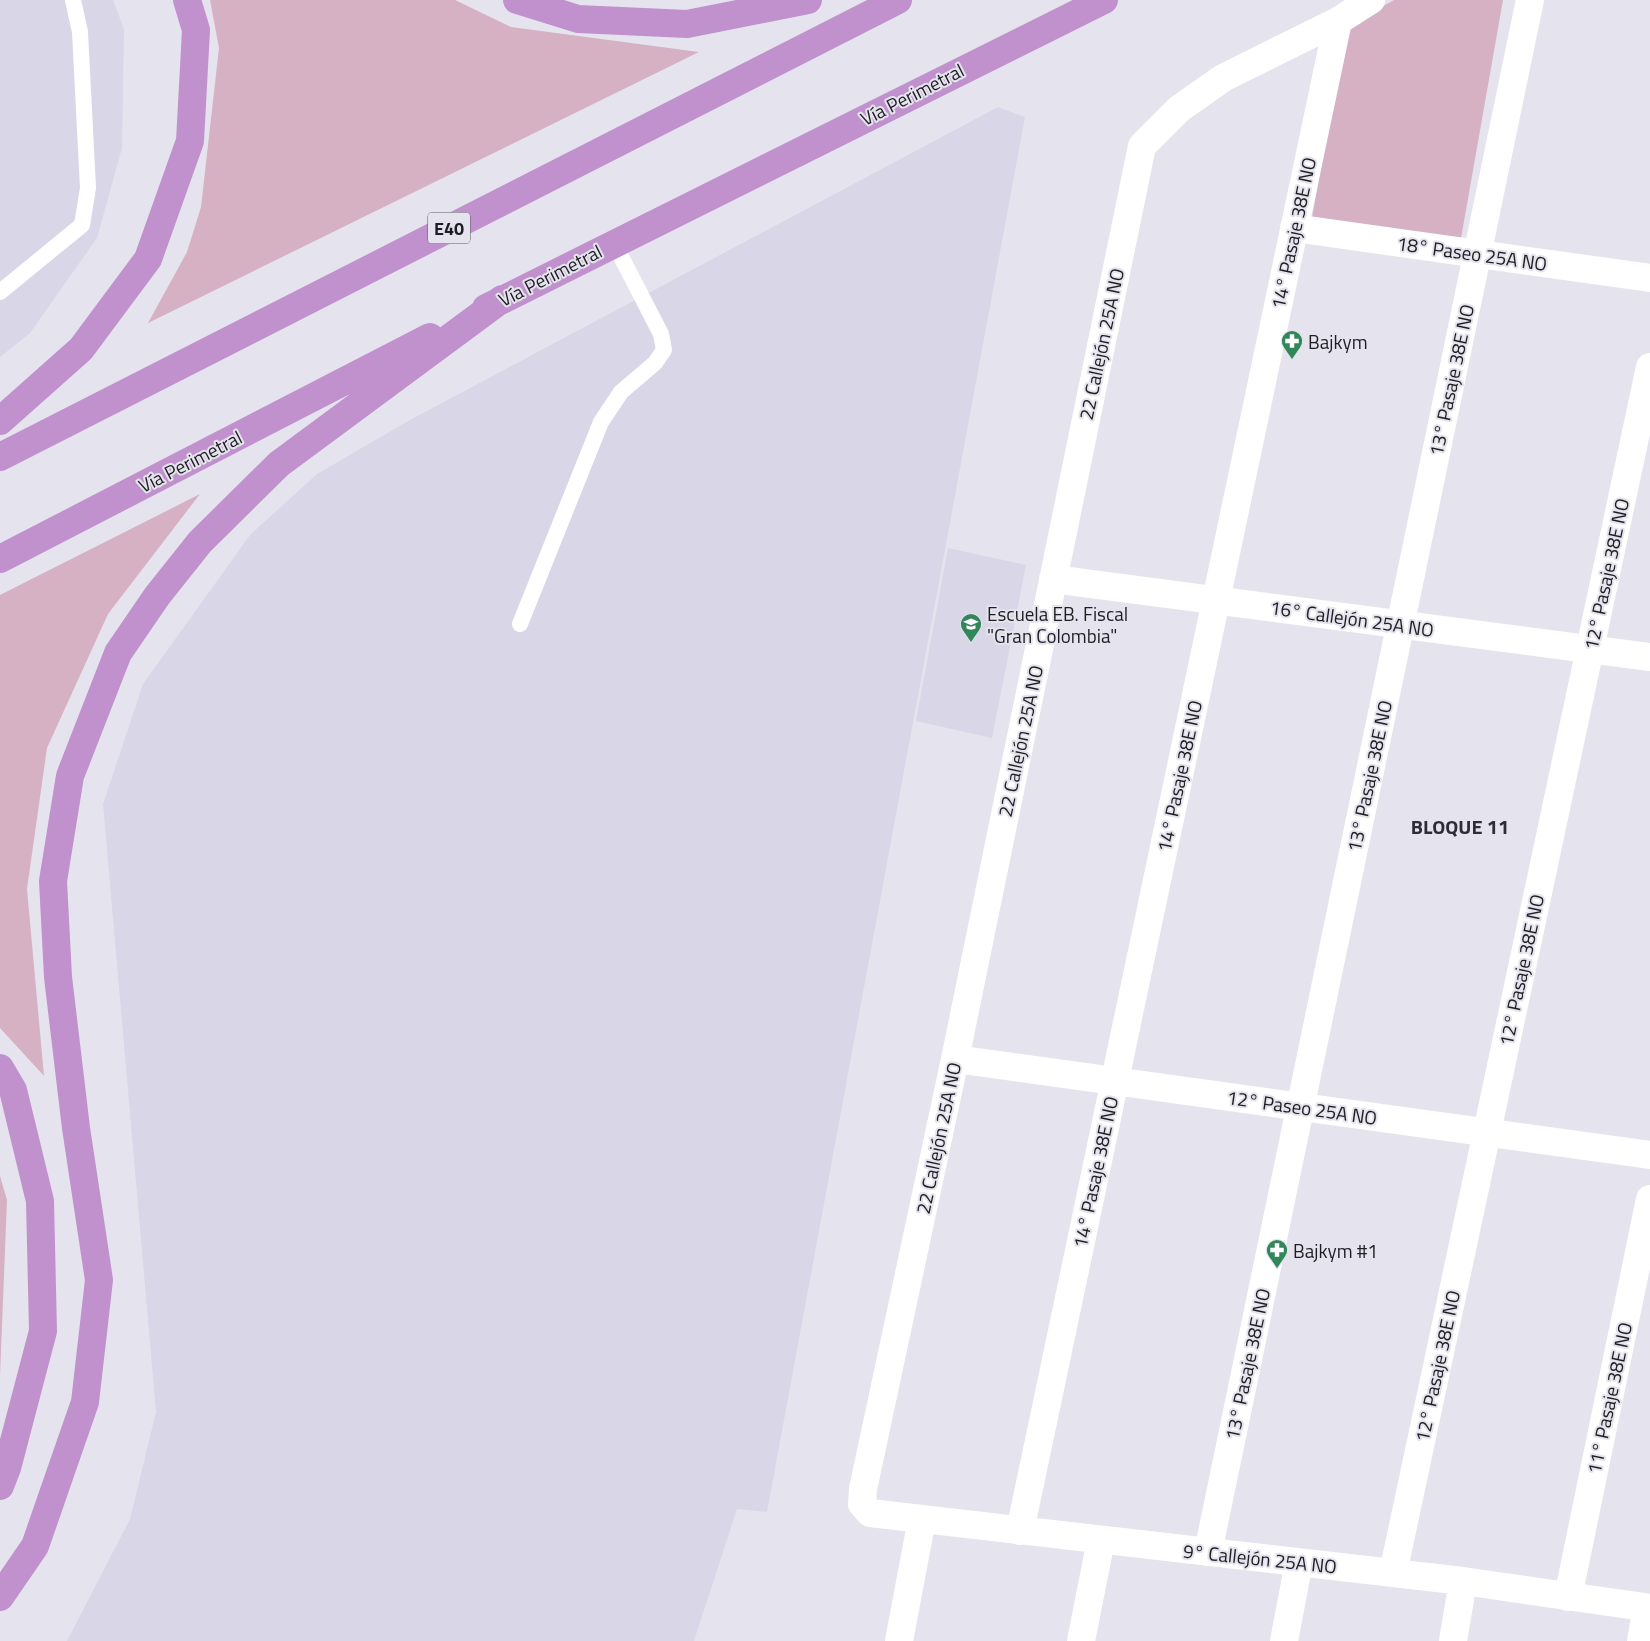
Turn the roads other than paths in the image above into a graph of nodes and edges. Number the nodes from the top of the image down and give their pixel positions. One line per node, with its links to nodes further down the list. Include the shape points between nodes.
1 (73, 0): 14 (lane, via 80,32 88,188 82,225)
2 (187, 0): 17 (highway, via 196,30 190,141 148,259 81,349)
3 (517, 0): 4 (highway, via 578,18 687,24)
4 (808, 0)
5 (898, 0): 18 (highway, E40)
6 (1104, 0): 11 (highway, Vía Perimetral)
7 (1370, 0): 9 (street, 22 Callejón 25A NO)
8 (1530, 0): 12 (street, 13° Pasaje 38E NO)
9 (1338, 21): 10 (street, 14° Pasaje 38E NO); 20 (street, 22 Callejón 25A NO, via 1223,78 1179,109 1142,146)
10 (1294, 228): 12 (street, 18° Paseo 25A NO); 21 (street, 14° Pasaje 38E NO)
11 (614, 243): 15 (highway, Vía Perimetral); 22 (lane, via 661,334 664,350 655,363 621,392 601,422)
12 (1478, 253): 13 (street, 18° Paseo 25A NO); 23 (street, 13° Pasaje 38E NO)
13 (1650, 278)
14 (0, 292)
15 (502, 299): 19 (highway, Vía Perimetral); 43 (highway, via 279,464 200,542 118,653 73,767 53,881 57,958 76,1128 99,1280 86,1402 35,1546)
16 (1650, 367): 24 (street, 12° Pasaje 38E NO)
17 (2, 414)
18 (0, 457)
19 (0, 559)
20 (1053, 579): 21 (street, 16° Callejón 25A NO); 26 (street, 22 Callejón 25A NO)
21 (1216, 600): 23 (street, 16° Callejón 25A NO); 28 (street, 14° Pasaje 38E NO)
22 (520, 624)
23 (1400, 624): 24 (street, 16° Callejón 25A NO); 29 (street, 13° Pasaje 38E NO)
24 (1590, 649): 25 (street, 16° Callejón 25A NO); 30 (street, 12° Pasaje 38E NO)
25 (1650, 657)
26 (955, 1059): 28 (street, 12° Paseo 25A NO); 34 (street, 22 Callejón 25A NO, via 863,1490 862,1504)
27 (0, 1068): 33 (highway, via 13,1090 40,1201 43,1331)
28 (1114, 1081): 29 (street, 12° Paseo 25A NO); 36 (street, 14° Pasaje 38E NO)
29 (1301, 1107): 30 (street, 12° Paseo 25A NO); 38 (street, 13° Pasaje 38E NO)
30 (1487, 1133): 31 (street, 12° Paseo 25A NO); 40 (street, 12° Pasaje 38E NO)
31 (1650, 1155)
32 (1650, 1199): 42 (street, 11° Pasaje 38E NO)
33 (0, 1486)
34 (870, 1513): 35 (street, 9° Callejón 25A NO)
35 (922, 1519): 36 (street, 9° Callejón 25A NO); 45 (street)
36 (1020, 1531): 37 (street, 9° Callejón 25A NO)
37 (1101, 1540): 38 (street, 9° Callejón 25A NO); 46 (street)
38 (1208, 1552): 39 (street, 9° Callejón 25A NO)
39 (1298, 1562): 40 (street, 9° Callejón 25A NO); 47 (street)
40 (1392, 1574): 41 (street, 9° Callejón 25A NO)
41 (1463, 1581): 42 (street, 9° Callejón 25A NO); 48 (street)
42 (1568, 1597): 44 (street, 9° Callejón 25A NO)
43 (0, 1598)
44 (1648, 1608): 49 (street)
45 (899, 1641)
46 (1081, 1641)
47 (1284, 1641)
48 (1453, 1641)
49 (1641, 1641)

